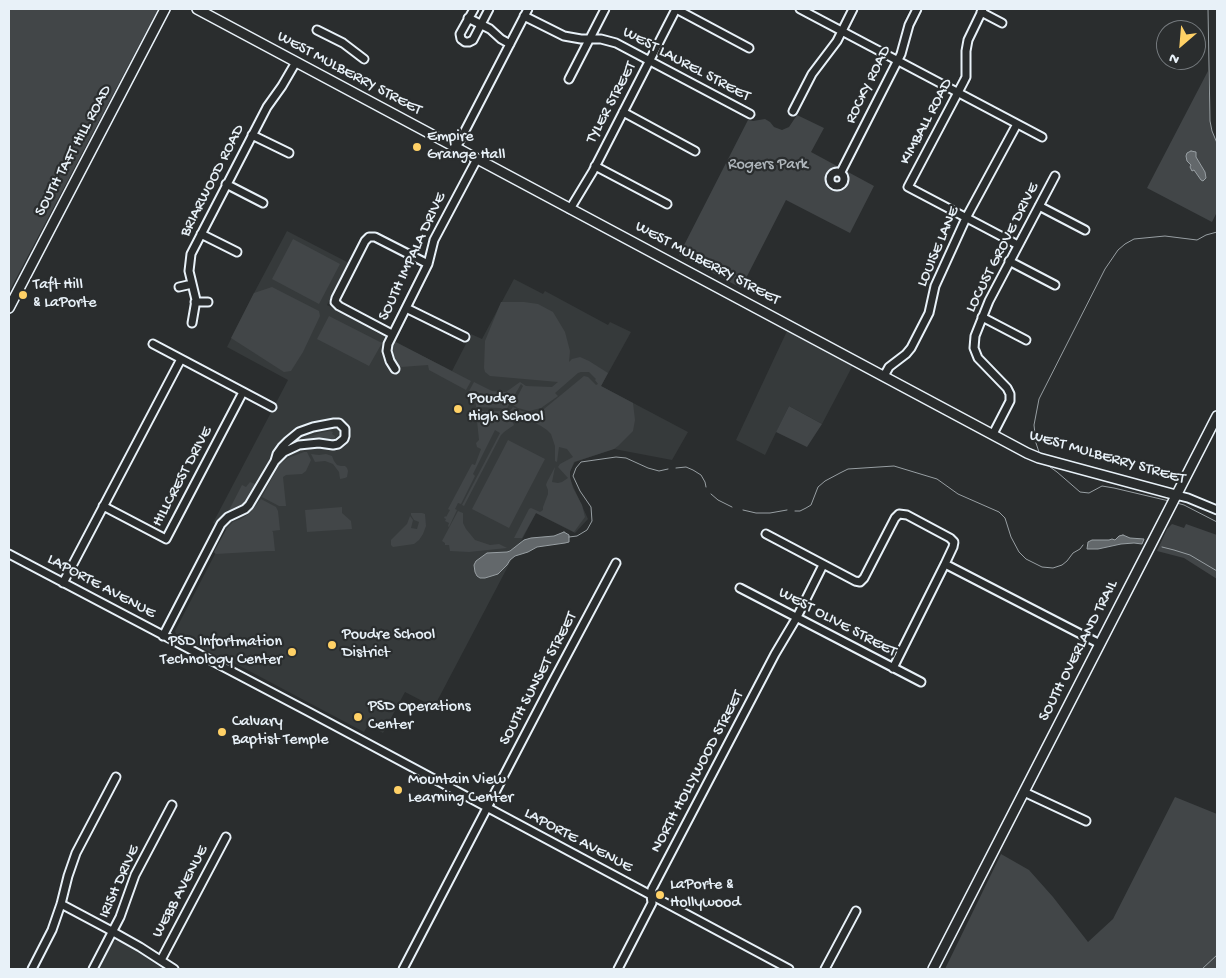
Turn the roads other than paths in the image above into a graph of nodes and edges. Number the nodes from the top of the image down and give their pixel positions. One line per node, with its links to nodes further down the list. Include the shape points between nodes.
1 (165, 9): 57 (main road, SOUTH TAFT HILL ROAD)
2 (197, 9): 24 (main road, WEST MULBERRY STREET)
3 (474, 9): 13 (street)
4 (489, 9): 15 (street)
5 (528, 9): 12 (street)
6 (605, 9): 18 (street)
7 (676, 9): 20 (street); 23 (street, TYLER STREET)
8 (800, 9): 17 (street)
9 (853, 9): 17 (street)
10 (918, 9): 22 (street, ROCKY ROAD, via 909,25)
11 (982, 10): 14 (street); 26 (street, KIMBALL ROAD, via 968,40 966,77)
12 (524, 16): 18 (street, WEST LAUREL STREET, via 564,36); 19 (street)
13 (468, 18): 15 (street); 15 (street, via 460,34 464,42 472,41)
14 (1002, 23)
15 (481, 25): 19 (street)
16 (317, 30): 21 (street)
17 (842, 31): 22 (street); 27 (street, via 812,74)
18 (590, 39): 23 (street, WEST LAUREL STREET, via 611,42); 25 (street)
19 (510, 44): 33 (street)
20 (749, 48)
21 (364, 59)
22 (898, 60): 26 (street); 38 (street, ROCKY ROAD)
23 (650, 61): 28 (street, TYLER STREET); 29 (street, WEST LAUREL STREET)
24 (296, 62): 31 (street, BRIARWOOD ROAD); 33 (main road, WEST MULBERRY STREET)
25 (569, 80)
26 (958, 93): 30 (street); 45 (street, KIMBALL ROAD, via 908,187)
27 (793, 111)
28 (623, 112): 34 (street); 37 (street, TYLER STREET)
29 (750, 114)
30 (1016, 124): 32 (street); 45 (street, LOUISE LANE)
31 (252, 135): 35 (street); 40 (street, BRIARWOOD ROAD)
32 (1042, 137)
33 (456, 148): 36 (main road, WEST MULBERRY STREET)
34 (695, 151)
35 (288, 153)
36 (477, 159): 44 (main road, WEST MULBERRY STREET); 51 (street, SOUTH IMPALA DRIVE, via 434,240)
37 (595, 166): 42 (street); 44 (street, TYLER STREET)
38 (841, 172)
39 (1055, 176): 43 (street, LOCUST GROVE DRIVE)
40 (226, 184): 41 (street); 47 (street, BRIARWOOD ROAD)
41 (263, 203)
42 (667, 204)
43 (1039, 206): 46 (street); 48 (street, LOCUST GROVE DRIVE)
44 (570, 209): 67 (main road, WEST MULBERRY STREET)
45 (966, 218): 48 (street, KIMBALL ROAD); 67 (street, LOUISE LANE, via 935,286 927,317 909,351 889,367)
46 (1085, 230)
47 (201, 234): 49 (street); 52 (street, BRIARWOOD ROAD, via 190,258)
48 (1018, 245): 50 (street, LOCUST GROVE DRIVE)
49 (237, 252)
50 (1009, 261): 53 (street); 59 (street, LOCUST GROVE DRIVE)
51 (428, 264): 58 (street, SOUTH IMPALA DRIVE); 61 (street, via 375,237 365,241 335,302)
52 (192, 284): 54 (street); 55 (street, BRIARWOOD ROAD)
53 (1055, 285)
54 (179, 287)
55 (195, 302): 56 (street); 60 (street, BRIARWOOD ROAD)
56 (208, 302)
57 (9, 308)
58 (406, 308): 61 (street, SOUTH IMPALA DRIVE); 62 (street)
59 (982, 317): 63 (street); 71 (street, LOCUST GROVE DRIVE, via 975,336 975,352 1011,396)
60 (192, 323)
61 (392, 334): 66 (street, SOUTH IMPALA DRIVE, via 387,351)
62 (465, 337)
63 (1026, 340)
64 (153, 344): 65 (street)
65 (181, 359): 68 (street); 74 (street)
66 (395, 369)
67 (884, 376): 71 (main road, WEST MULBERRY STREET)
68 (243, 392): 69 (street); 74 (street, HILLCREST DRIVE, via 166,539)
69 (272, 407)
70 (1217, 416): 73 (main road, SOUTH OVERLAND TRAIL)
71 (993, 434): 73 (main road, WEST MULBERRY STREET, via 1043,459)
72 (275, 461): 72 (street, via 298,445 338,444 344,440 345,429 334,423 299,432 282,447); 84 (street, via 250,505 221,524)
73 (1174, 500): 75 (street, WEST MULBERRY STREET, via 1188,498); 85 (main road, SOUTH OVERLAND TRAIL)
74 (103, 506): 81 (street)
75 (1217, 510)
76 (766, 534): 79 (street)
77 (9, 554): 81 (street, LAPORTE AVENUE)
78 (616, 563): 91 (street, SOUTH SUNSET STREET)
79 (824, 564): 80 (street, via 860,582 899,514 954,542); 83 (street, NORTH HOLLYWOOD STREET)
80 (945, 564): 85 (street); 86 (street)
81 (63, 583): 84 (street, LAPORTE AVENUE)
82 (740, 588): 83 (street, WEST OLIVE STREET)
83 (797, 617): 86 (street, WEST OLIVE STREET); 94 (street, NORTH HOLLYWOOD STREET)
84 (163, 636): 91 (street, LAPORTE AVENUE)
85 (1100, 644): 89 (main road, SOUTH OVERLAND TRAIL)
86 (892, 668): 87 (street, WEST OLIVE STREET)
87 (922, 682)
88 (116, 777): 95 (street, via 76,853)
89 (1024, 792): 92 (street); 106 (main road, SOUTH OVERLAND TRAIL)
90 (172, 805): 97 (street, IRISH DRIVE, via 134,875)
91 (488, 808): 94 (street, LAPORTE AVENUE); 102 (street, SOUTH SUNSET STREET)
92 (1086, 821)
93 (226, 837): 98 (street, WEBB AVENUE)
94 (651, 895): 103 (street, NORTH HOLLYWOOD STREET, via 652,904); 104 (street, LAPORTE AVENUE)
95 (62, 904): 97 (street); 99 (street)
96 (856, 911): 105 (street)
97 (113, 931): 98 (street); 100 (street, IRISH DRIVE)
98 (161, 960): 101 (street)
99 (32, 969)
100 (93, 969)
101 (174, 969)
102 (403, 969)
103 (618, 969)
104 (789, 969)
105 (825, 969)
106 (933, 969)

